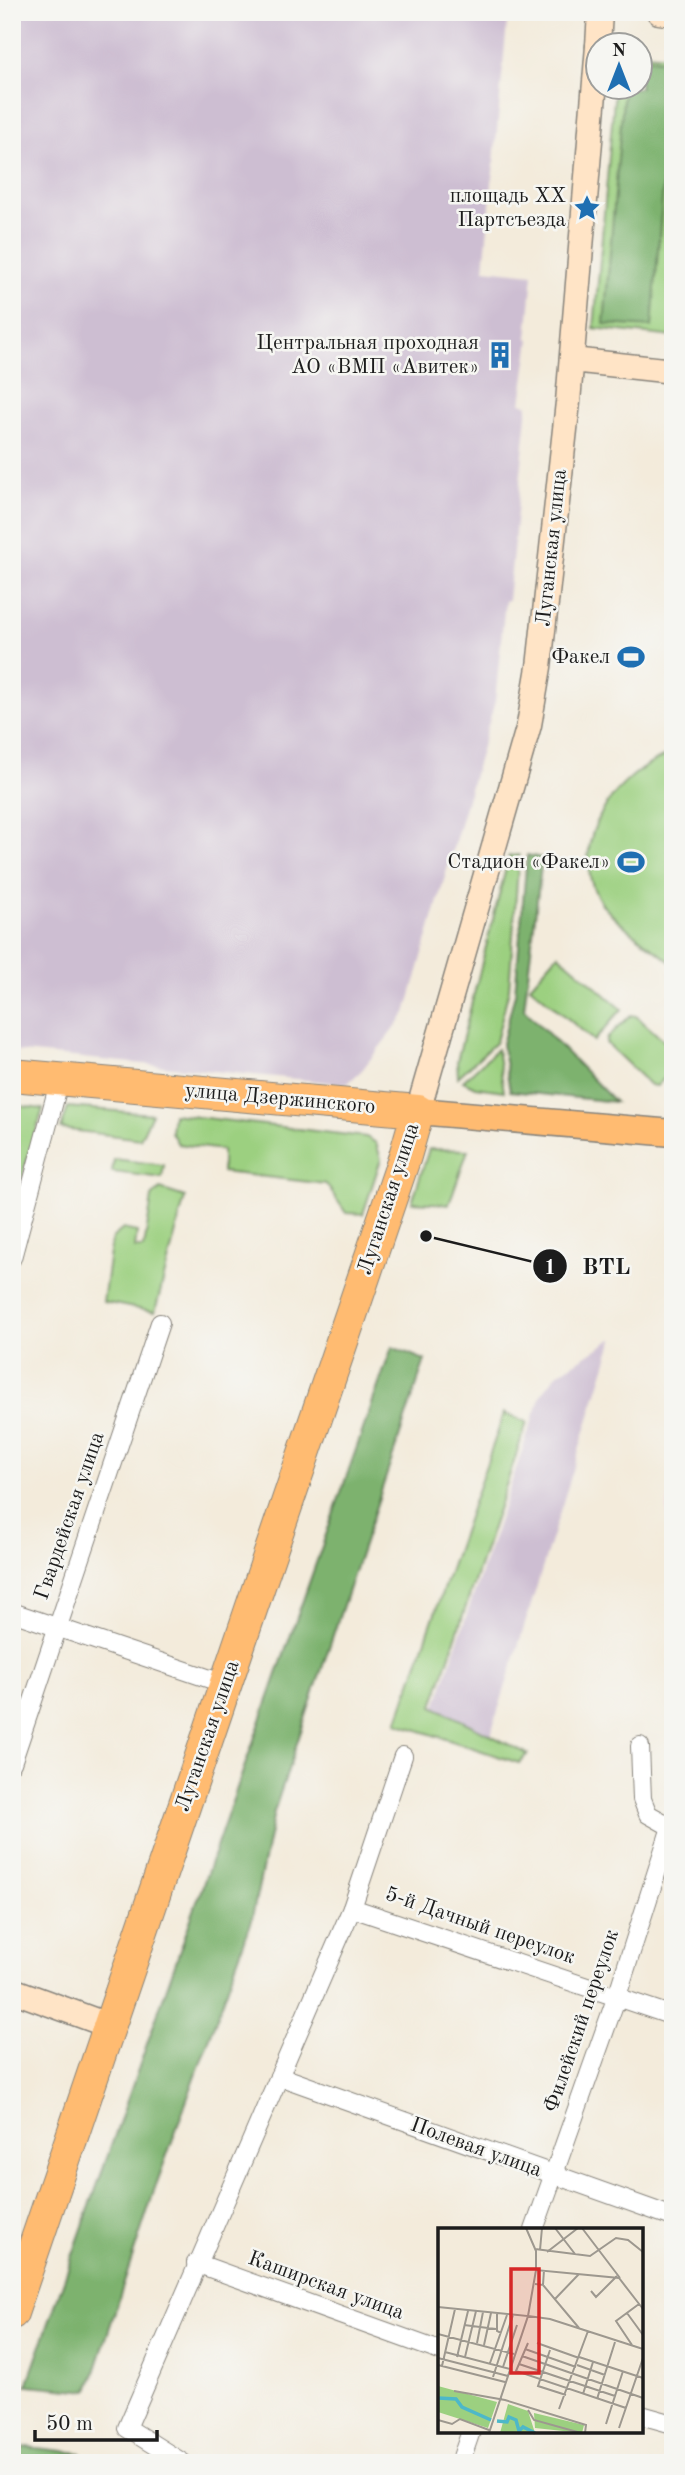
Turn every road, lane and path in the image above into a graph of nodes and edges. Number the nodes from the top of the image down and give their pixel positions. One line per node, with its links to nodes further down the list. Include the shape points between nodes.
1 (600, 12): 4 (main road, Луганская улица)
2 (659, 12): 3 (main road)
3 (673, 13)
4 (598, 32)
5 (593, 102): 6 (main road, Луганская улица)
6 (572, 360): 7 (main road); 10 (main road, Луганская улица, via 529,724)
7 (673, 371)
8 (12, 1075): 9 (highway, улица Дзержинского)
9 (60, 1079): 10 (highway, улица Дзержинского); 12 (street)
10 (418, 1111): 11 (main road, улица Дзержинского); 16 (highway, Луганская улица)
11 (673, 1133)
12 (12, 1258)
13 (160, 1323): 15 (street, Гвардейская улица)
14 (12, 1612): 15 (street)
15 (57, 1627): 16 (street); 19 (street, Гвардейская улица)
16 (225, 1684): 25 (highway, Луганская улица)
17 (640, 1746): 20 (street, via 642,1799 648,1814)
18 (403, 1756): 21 (street)
19 (12, 1763)
20 (672, 1827): 23 (street, Филейский переулок)
21 (352, 1908): 23 (street, 5-й Дачный переулок); 26 (street)
22 (12, 1990): 25 (main road)
23 (617, 1996): 24 (street, 5-й Дачный переулок); 27 (street, Филейский переулок)
24 (673, 2016)
25 (110, 2026): 31 (highway, Луганская улица)
26 (279, 2076): 27 (street, Полевая улица); 30 (street)
27 (551, 2175): 28 (street, Полевая улица); 29 (street, Филейский переулок)
28 (673, 2217)
29 (535, 2228)
30 (196, 2263): 32 (street, Каширская улица); 36 (street, via 127,2428)
31 (12, 2313)
32 (438, 2350)
33 (643, 2416): 34 (street)
34 (673, 2424)
35 (470, 2433): 37 (street)
36 (183, 2463)
37 (460, 2463)

